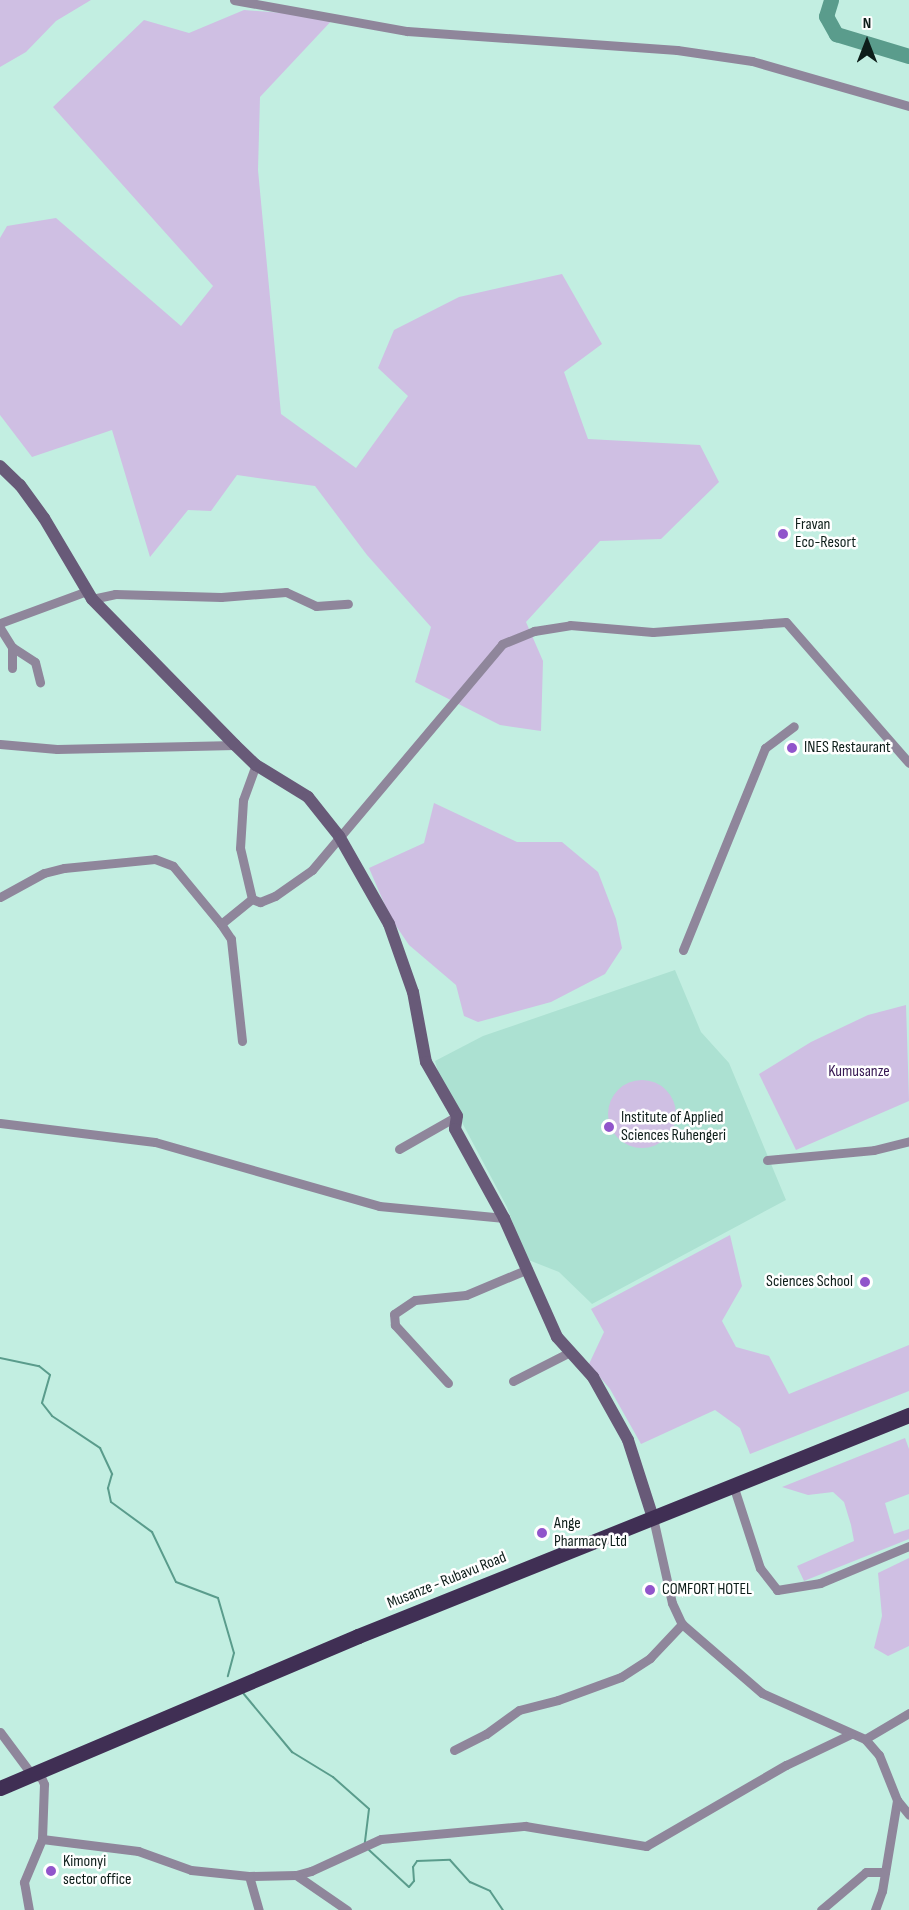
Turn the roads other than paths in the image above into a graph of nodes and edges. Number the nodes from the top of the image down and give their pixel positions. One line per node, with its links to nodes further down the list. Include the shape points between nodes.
1 (234, 0): 2 (street, via 407,31 677,50 752,61)
2 (909, 106)
3 (0, 466): 4 (main road, via 44,518)
4 (90, 595): 5 (street, via 221,597 286,592 316,606); 6 (street); 13 (main road)
5 (348, 604)
6 (0, 623)
7 (0, 628): 8 (street)
8 (12, 647): 9 (street); 10 (street, via 35,662)
9 (12, 668)
10 (40, 682)
11 (794, 726): 20 (street, via 765,748)
12 (0, 744): 13 (street, via 57,749)
13 (234, 745): 15 (main road)
14 (909, 763): 16 (street, via 786,622 653,632 558,626 520,634 502,644)
15 (256, 765): 16 (main road, via 308,798); 18 (street, via 243,800 240,848)
16 (339, 837): 18 (street, via 312,870 260,902); 22 (main road, via 388,924 413,992 426,1062)
17 (0, 897): 19 (street, via 44,873 64,868 155,859 173,866)
18 (252, 899): 19 (street)
19 (222, 924): 21 (street, via 231,939)
20 (683, 950)
21 (242, 1041)
22 (457, 1116): 25 (street); 27 (main road, via 455,1129)
23 (0, 1123): 27 (street, via 155,1142 379,1206)
24 (909, 1141): 26 (street, via 874,1150)
25 (399, 1149)
26 (767, 1160)
27 (504, 1218): 28 (main road)
28 (528, 1269): 29 (main road, via 549,1321); 31 (street, via 466,1295 415,1300 394,1314 395,1325)
29 (570, 1352): 30 (street); 34 (main road, via 593,1377 628,1440)
30 (513, 1381)
31 (448, 1383)
32 (909, 1415): 33 (highway, Musanze - Rubavu Road)
33 (733, 1485): 34 (highway, Musanze - Rubavu Road); 35 (street, via 760,1568 777,1590 820,1584)
34 (653, 1518): 36 (street, via 672,1603); 42 (highway, Musanze - Rubavu Road, via 358,1636)
35 (909, 1546)
36 (682, 1624): 39 (street, via 762,1693); 41 (street, via 650,1658 621,1677 519,1710 486,1734)
37 (909, 1713): 40 (street)
38 (0, 1732): 42 (street)
39 (851, 1734): 40 (street); 48 (street, via 726,1798 649,1845 525,1826 381,1839)
40 (865, 1739): 44 (street, via 888,1772)
41 (454, 1750)
42 (32, 1775): 43 (highway, Musanze - Rubavu Road); 46 (street, via 41,1777 44,1784)
43 (0, 1788)
44 (897, 1800): 45 (street); 47 (street)
45 (909, 1815)
46 (42, 1839): 49 (street, via 138,1851 191,1870); 50 (street, via 24,1882)
47 (885, 1872): 53 (street, via 866,1872); 54 (street)
48 (296, 1875): 49 (street); 52 (street)
49 (249, 1876): 51 (street)
50 (29, 1910)
51 (259, 1910)
52 (347, 1910)
53 (821, 1910)
54 (875, 1910)

